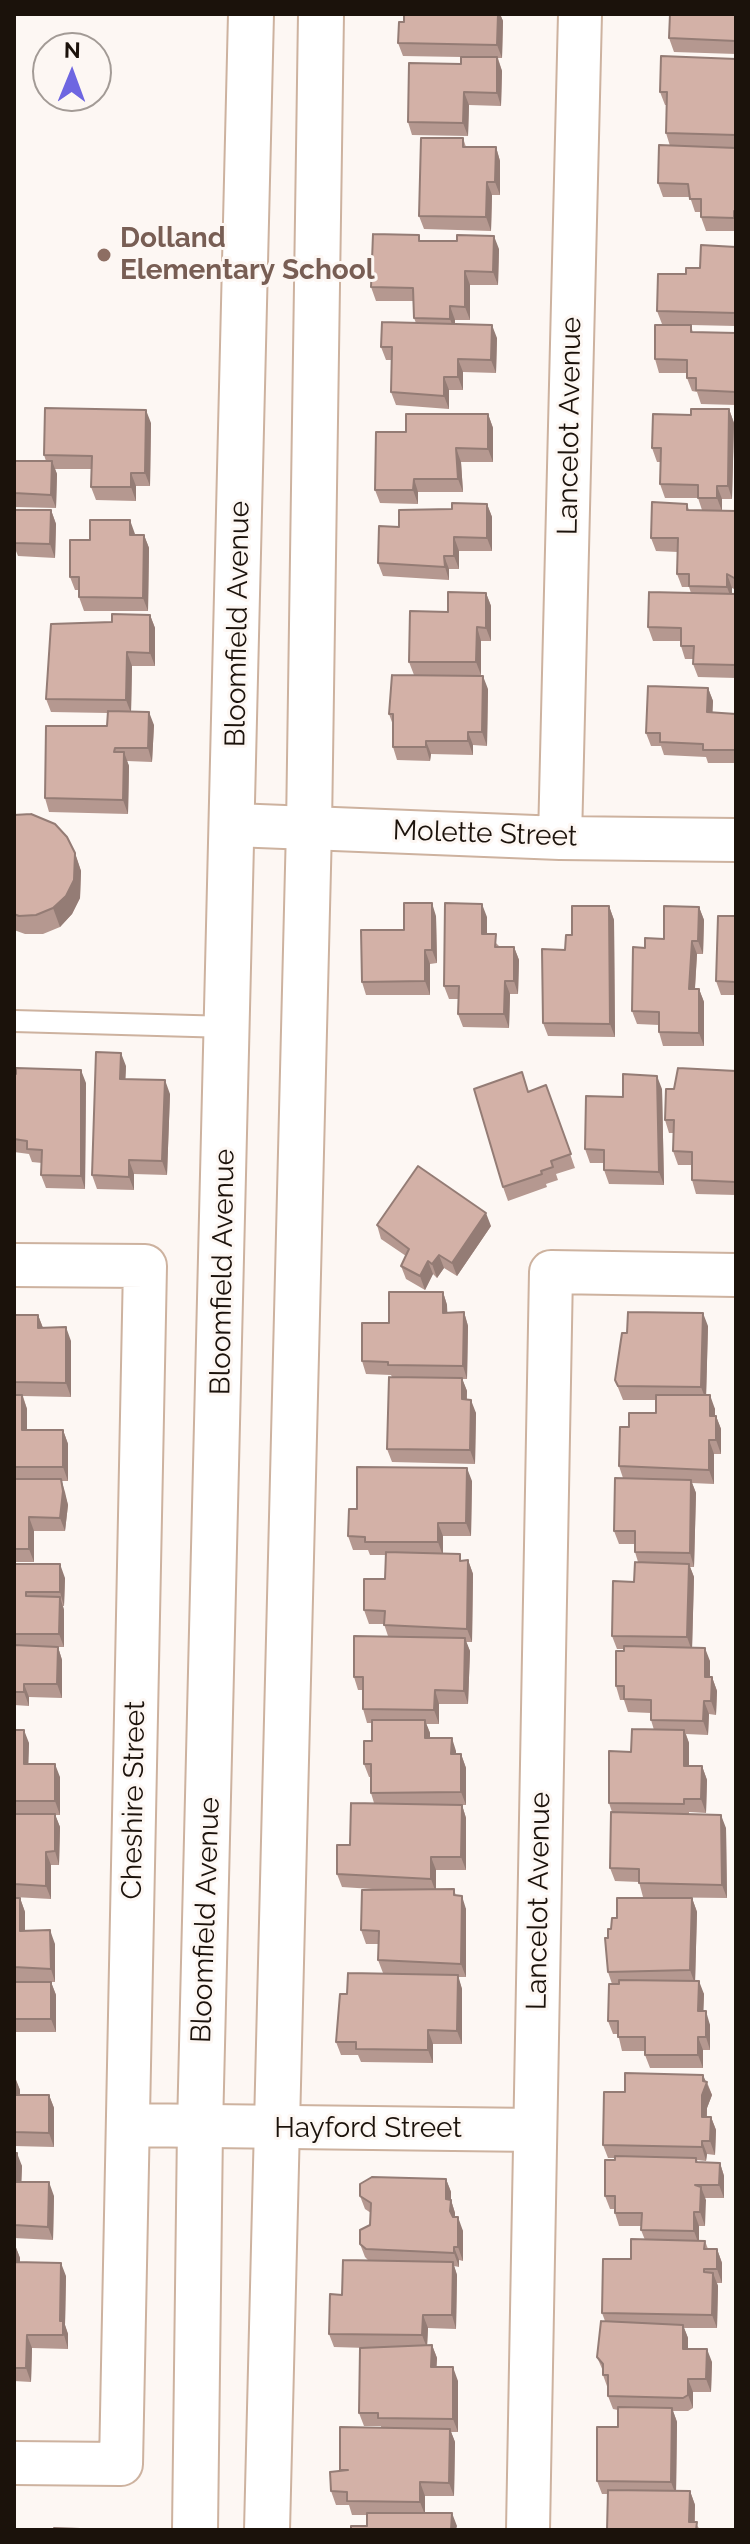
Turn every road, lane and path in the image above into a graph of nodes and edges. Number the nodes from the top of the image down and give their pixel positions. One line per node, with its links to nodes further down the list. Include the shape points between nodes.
1 (251, 14): 4 (main road, Bloomfield Avenue)
2 (321, 14): 5 (main road)
3 (580, 14): 6 (street, Lancelot Avenue)
4 (234, 825): 5 (street, Molette Street); 9 (main road, Bloomfield Avenue)
5 (309, 828): 6 (street, Molette Street); 14 (main road)
6 (560, 838): 7 (street, Molette Street)
7 (736, 840)
8 (14, 1021): 9 (lane)
9 (229, 1027): 13 (main road, Bloomfield Avenue)
10 (14, 1265): 12 (street, Cheshire Street, via 145,1266)
11 (736, 1275): 15 (street, Lancelot Avenue, via 551,1272)
12 (128, 2125): 13 (street, Hayford Street); 16 (street, Cheshire Street, via 121,2464)
13 (200, 2128): 14 (street, Hayford Street); 17 (main road, Bloomfield Avenue)
14 (277, 2129): 15 (street, Hayford Street); 18 (main road)
15 (535, 2130): 19 (street, Lancelot Avenue)
16 (14, 2463)
17 (195, 2530)
18 (267, 2530)
19 (528, 2530)

